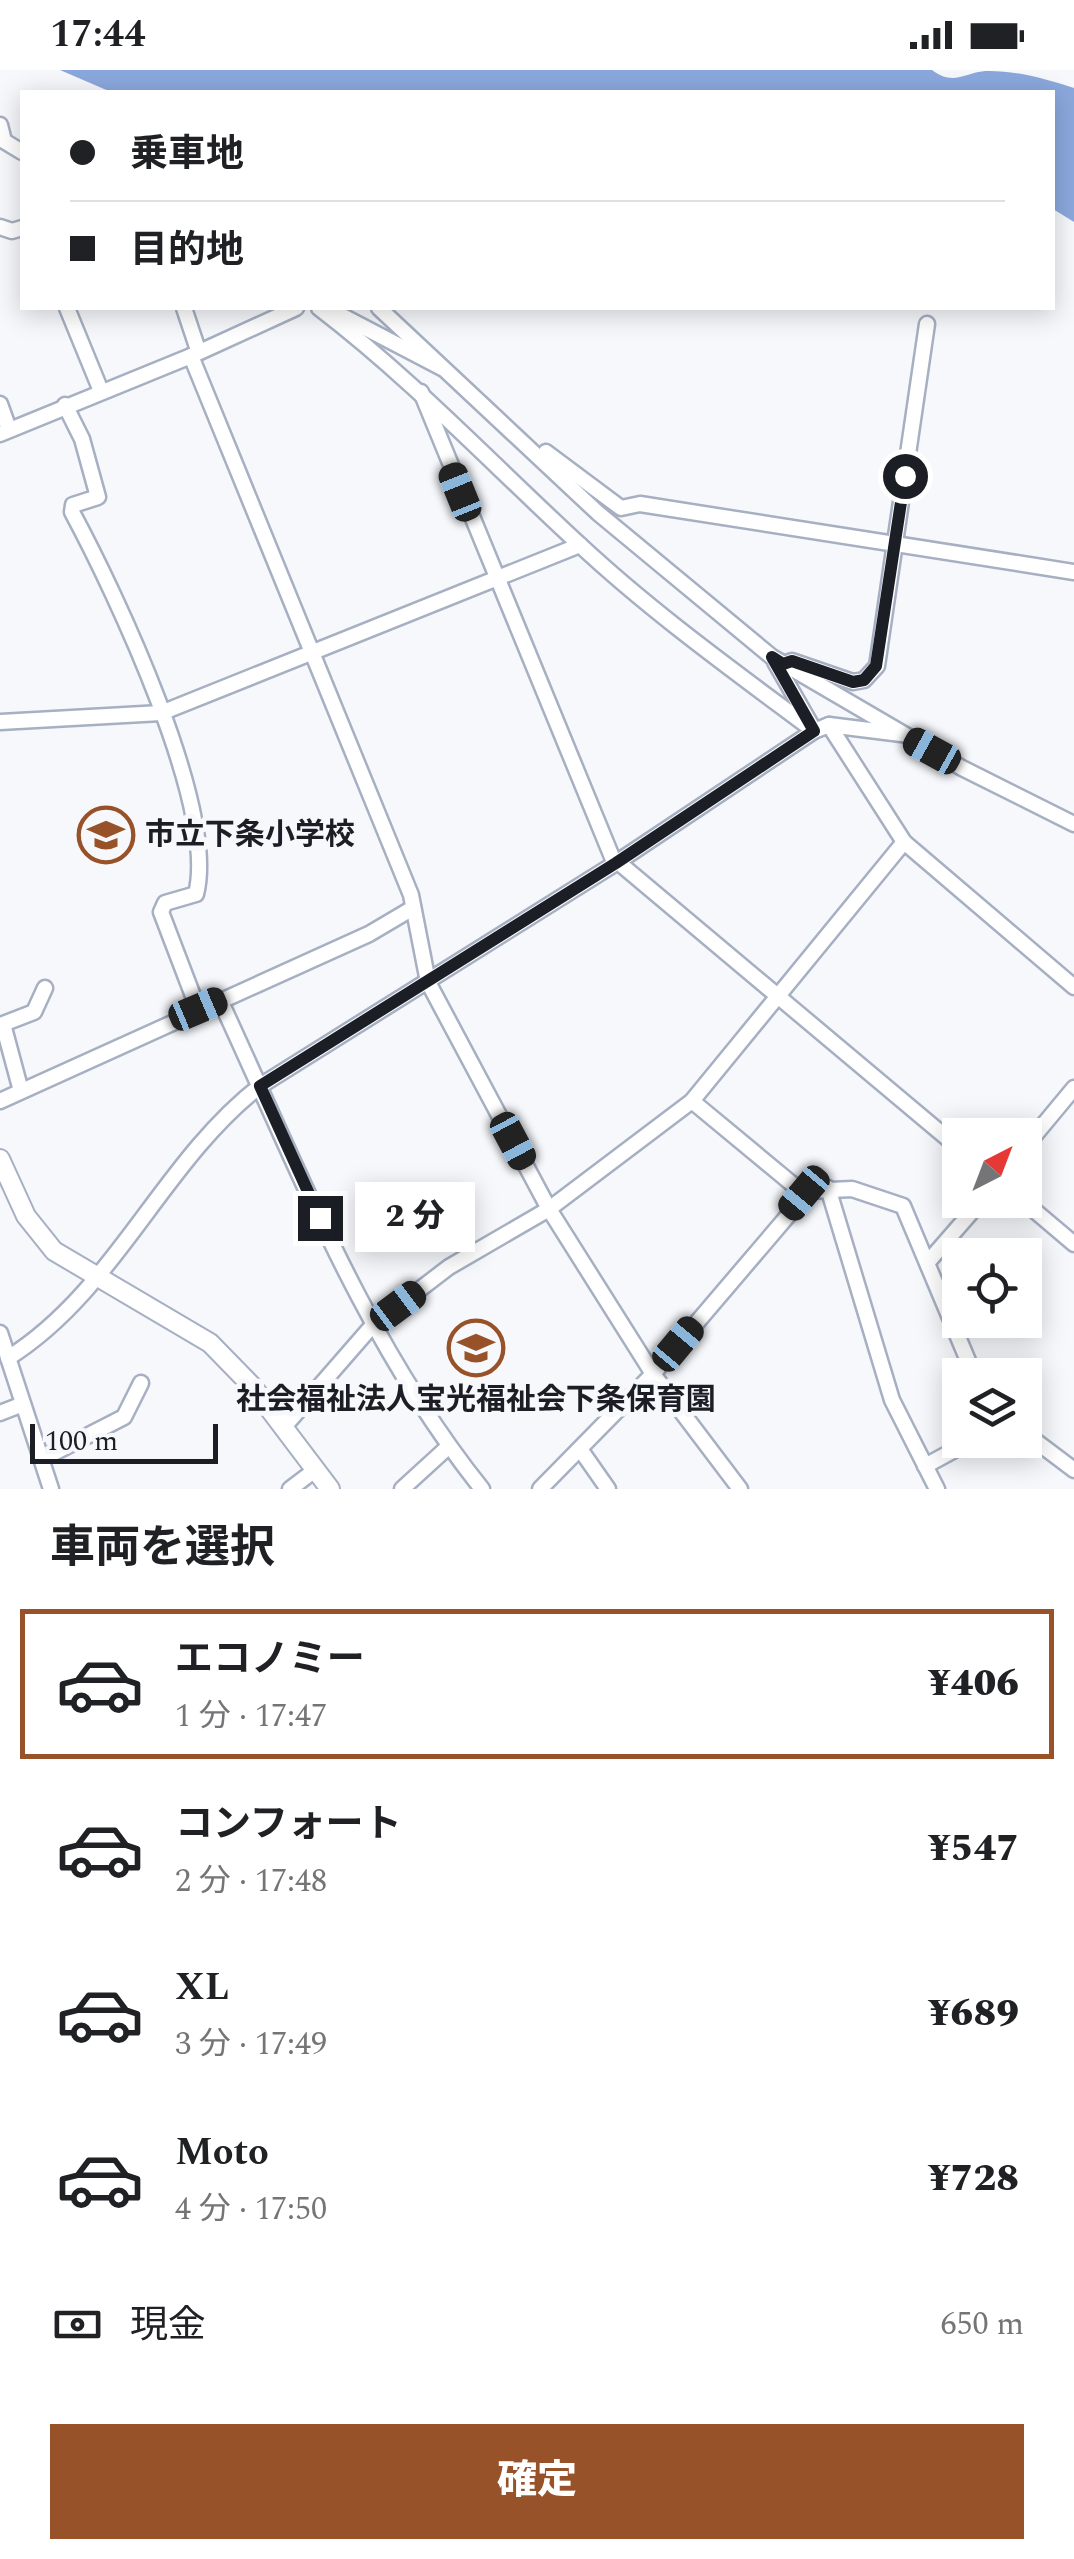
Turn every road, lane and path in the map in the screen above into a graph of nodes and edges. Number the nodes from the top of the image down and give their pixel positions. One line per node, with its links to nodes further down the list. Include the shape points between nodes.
1 (1, 130): 2 (street)
2 (20, 151)
3 (67, 310): 12 (street)
4 (184, 310): 10 (street)
5 (292, 310): 10 (street)
6 (323, 310): 13 (street)
7 (328, 310): 11 (street, via 436,368)
8 (381, 310): 11 (street)
9 (927, 324): 19 (street)
10 (195, 353): 12 (street); 22 (street)
11 (448, 368): 17 (street)
12 (101, 392): 15 (street)
13 (421, 392): 18 (street); 21 (street)
14 (0, 404): 16 (street)
15 (65, 406): 16 (street); 24 (street, via 98,498 73,504 72,512)
16 (5, 432)
17 (523, 441): 19 (street, via 621,508 640,504); 23 (street, via 598,513)
18 (580, 546): 21 (street); 26 (street, via 661,616)
19 (896, 546): 20 (street); 23 (street, via 871,674 853,682)
20 (1074, 572)
21 (496, 581): 22 (street); 30 (street)
22 (313, 654): 24 (street); 31 (street)
23 (778, 661): 26 (street); 27 (street)
24 (161, 713): 25 (street); 37 (street, via 186,777 200,878 196,894 165,903 160,912)
25 (0, 722)
26 (821, 728): 27 (street); 29 (street); 30 (street)
27 (902, 734): 28 (street)
28 (1074, 824)
29 (904, 842): 33 (street); 35 (street)
30 (616, 863): 32 (street); 35 (street)
31 (413, 908): 32 (street); 36 (street)
32 (428, 982): 38 (street); 48 (street)
33 (1074, 987)
34 (46, 988): 40 (street, via 34,1012 4,1024)
35 (777, 997): 42 (street); 44 (street)
36 (220, 1000): 37 (street); 38 (street)
37 (198, 1009): 40 (street)
38 (260, 1086): 53 (street, via 178,1167); 54 (street)
39 (1074, 1088): 43 (street)
40 (21, 1090): 41 (street)
41 (0, 1101)
42 (692, 1101): 47 (street); 48 (street)
43 (1042, 1127)
44 (942, 1134)
45 (0, 1159): 53 (street, via 37,1233)
46 (828, 1188): 47 (street); 52 (street, via 902,1206); 68 (street, via 892,1400)
47 (804, 1193): 58 (street)
48 (549, 1209): 54 (street, via 449,1267); 58 (street)
49 (1042, 1217): 51 (street)
50 (966, 1218): 52 (street)
51 (1074, 1244)
52 (928, 1262): 57 (street)
53 (96, 1278): 56 (street); 62 (street, via 210,1342)
54 (372, 1326): 62 (street); 64 (street)
55 (0, 1332): 56 (street)
56 (8, 1358): 60 (street)
57 (967, 1358)
58 (654, 1374): 65 (street); 78 (street)
59 (141, 1383): 67 (street, via 124,1417)
60 (23, 1404): 61 (street); 67 (street)
61 (0, 1413)
62 (284, 1427): 69 (street)
63 (1042, 1446): 70 (street)
64 (448, 1447): 74 (street); 75 (street)
65 (580, 1450): 76 (street); 77 (street)
66 (942, 1457): 68 (street)
67 (42, 1460): 71 (street)
68 (925, 1466): 79 (street)
69 (315, 1470): 72 (street); 73 (street)
70 (1074, 1470)
71 (51, 1489)
72 (290, 1489)
73 (330, 1489)
74 (402, 1489)
75 (482, 1489)
76 (540, 1489)
77 (608, 1489)
78 (740, 1489)
79 (937, 1489)

